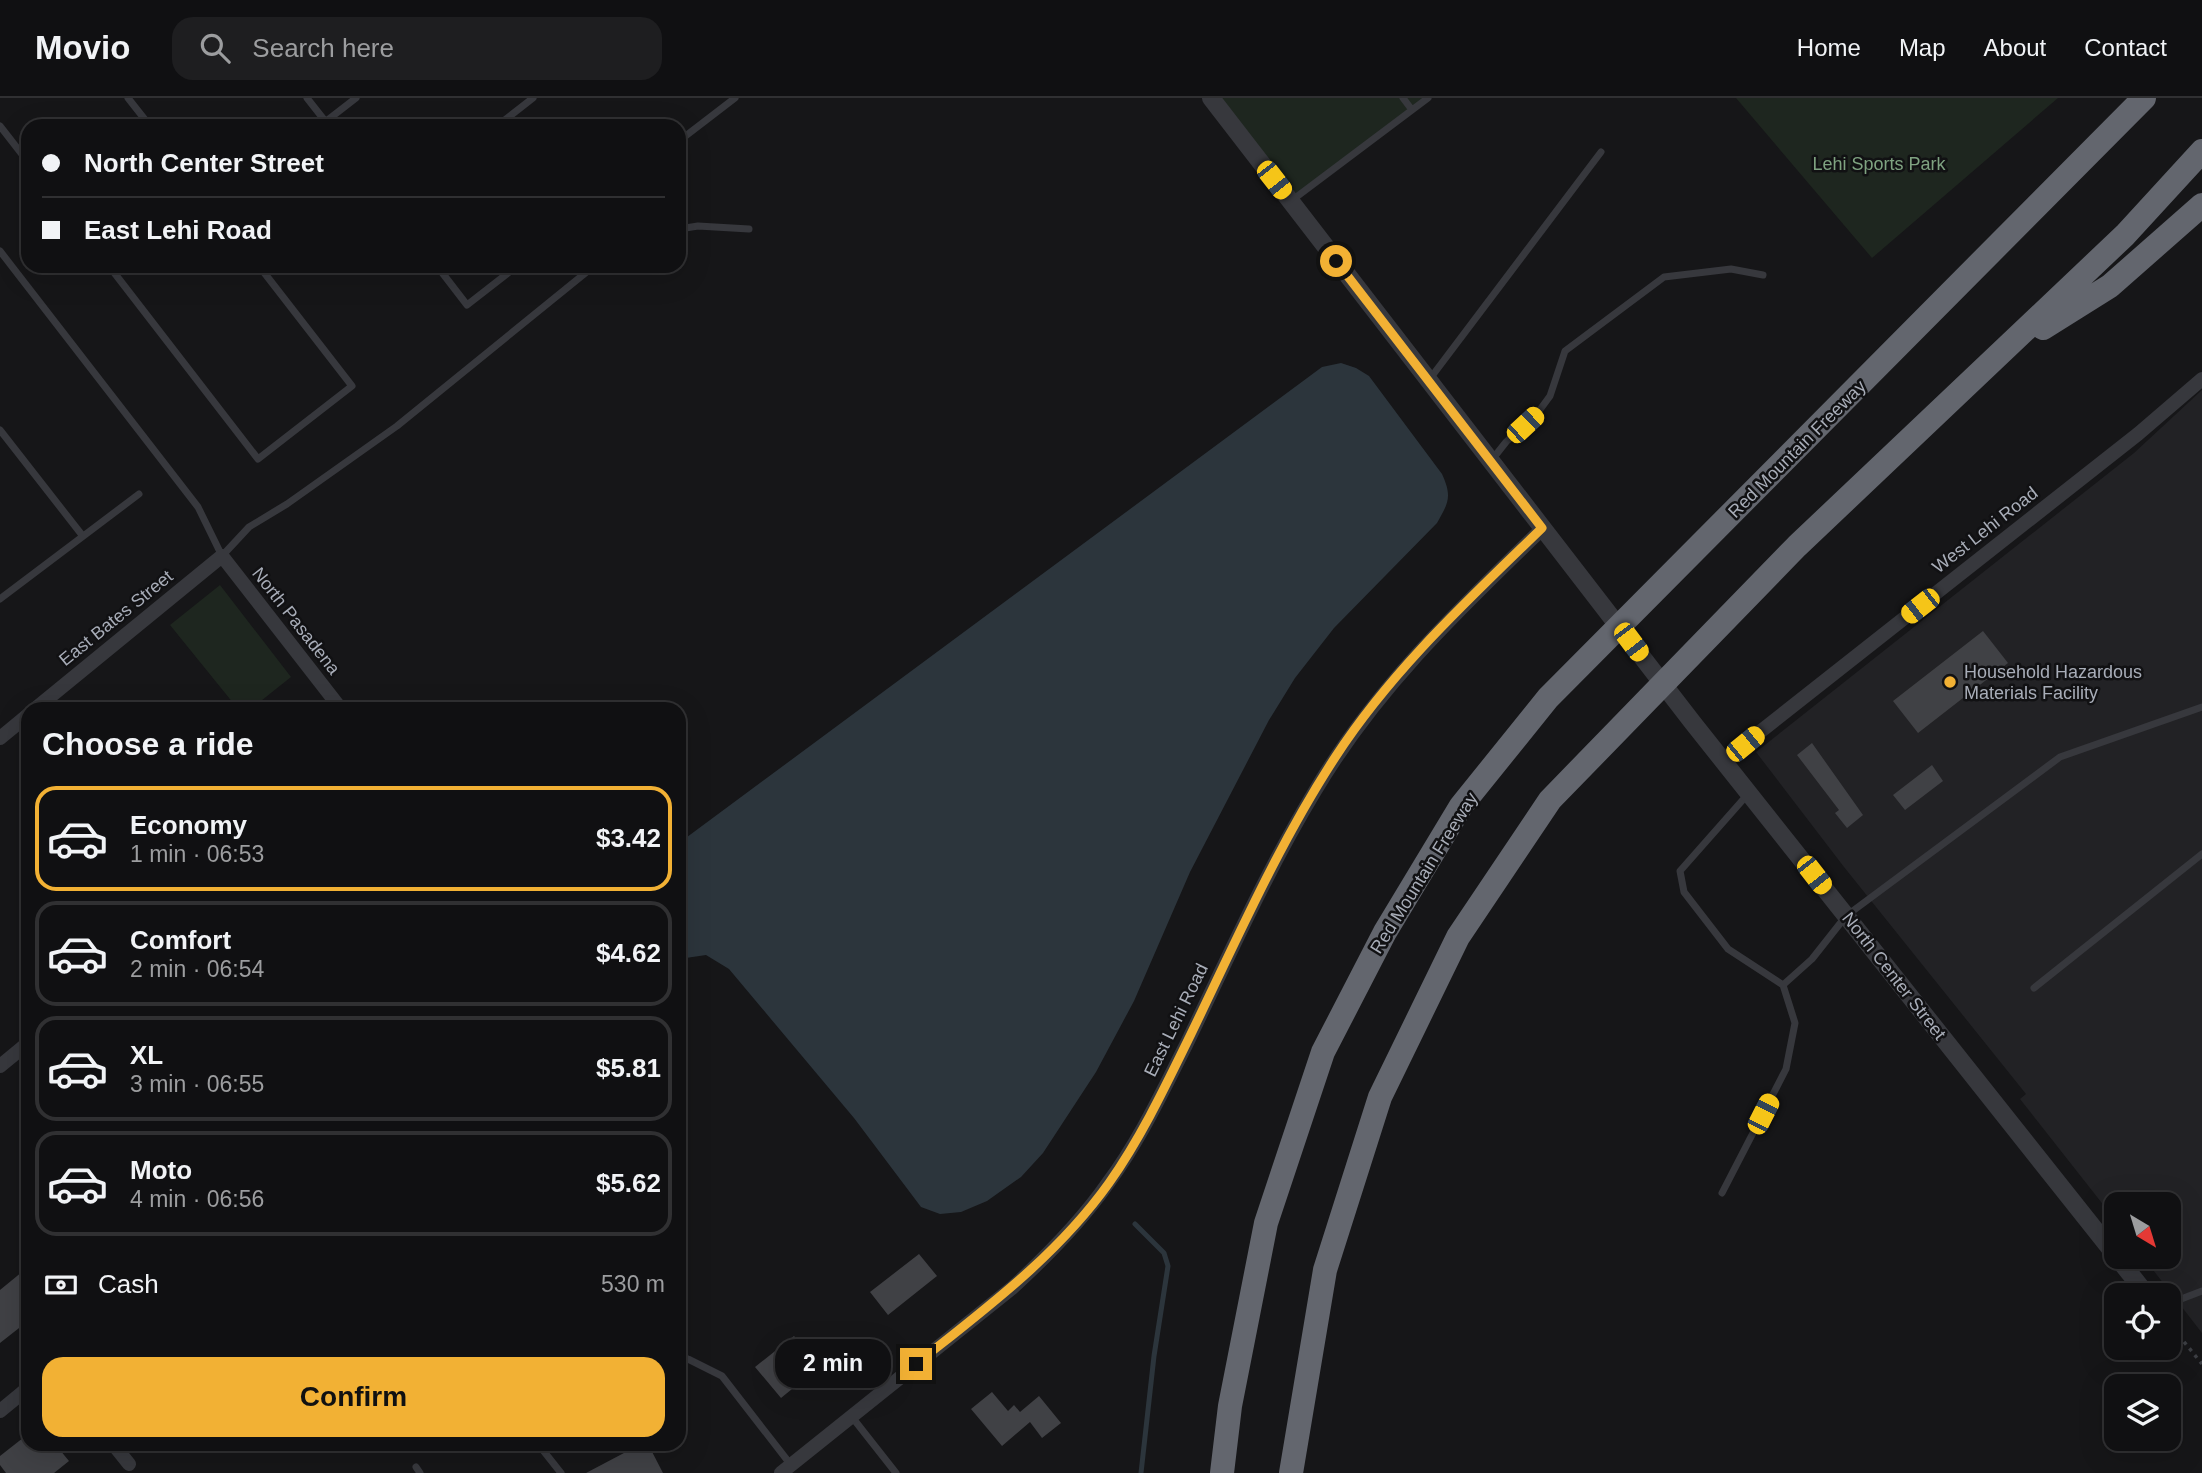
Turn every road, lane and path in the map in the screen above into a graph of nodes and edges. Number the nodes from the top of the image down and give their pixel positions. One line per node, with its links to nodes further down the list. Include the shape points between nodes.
1 (128, 98): 12 (lane)
2 (307, 98): 13 (lane)
3 (356, 98): 14 (lane)
4 (533, 98): 15 (lane)
5 (735, 98): 17 (lane)
6 (1211, 98): 21 (street, North Center Street)
7 (1403, 98): 11 (lane)
8 (1428, 98): 11 (lane)
9 (2122, 98): 32 (highway)
10 (2144, 98): 32 (highway, Red Mountain Freeway)
11 (1412, 110): 21 (lane)
12 (144, 119)
13 (323, 119)
14 (333, 119)
15 (506, 119)
16 (0, 126): 20 (lane)
17 (686, 136)
18 (2202, 150): 33 (highway, via 2124,235)
19 (1601, 152): 35 (lane)
20 (21, 153)
21 (1290, 201): 35 (street, North Center Street)
22 (2202, 205): 33 (highway, via 2110,286)
23 (686, 228): 24 (lane)
24 (749, 229)
25 (0, 251): 41 (lane, via 198,507)
26 (114, 273): 27 (lane, via 258,459 352,386)
27 (264, 273)
28 (442, 273): 29 (lane, via 467,305)
29 (508, 273)
30 (585, 273): 41 (lane, via 397,426 249,527)
31 (1763, 275): 37 (lane, via 1731,269 1664,277 1565,351 1550,396)
32 (1940, 306): 74 (highway, Red Mountain Freeway, via 1548,698 1461,806 1385,932 1322,1052 1266,1223 1230,1406)
33 (1998, 357): 75 (highway, via 1797,546 1550,800 1458,936 1380,1097 1325,1270)
34 (2202, 379): 48 (street, West Lehi Road)
35 (1428, 380): 37 (street, North Center Street)
36 (0, 430): 40 (lane)
37 (1491, 462): 39 (street, North Center Street)
38 (139, 494): 40 (lane)
39 (1542, 528): 48 (street, North Center Street); 67 (street, East Lehi Road, via 1403,668 1336,756 1263,888 1151,1116 1108,1183 1038,1264)
40 (82, 535): 42 (lane)
41 (222, 556): 43 (street, East Bates Street); 44 (street, North Pasadena)
42 (0, 599)
43 (45, 702)
44 (336, 702)
45 (2202, 707): 51 (lane, via 2060,757)
46 (21, 721): 47 (street)
47 (0, 738)
48 (1723, 761): 49 (street, North Center Street)
49 (1749, 793): 51 (street, North Center Street); 52 (lane, via 1680,871 1684,892 1728,949)
50 (2202, 854): 53 (lane)
51 (1846, 916): 52 (lane, via 1812,959); 57 (street, North Center Street)
52 (1783, 985): 56 (lane, via 1795,1023 1786,1069)
53 (2034, 988)
54 (21, 1049): 55 (street)
55 (0, 1066)
56 (1722, 1194)
57 (2104, 1241)
58 (2126, 1269): 59 (street, North Center Street)
59 (2137, 1283)
60 (2202, 1291): 61 (lane)
61 (2181, 1299)
62 (2181, 1338): 64 (path)
63 (686, 1358): 71 (lane, via 722,1376)
64 (2202, 1364)
65 (21, 1394): 66 (street)
66 (0, 1411)
67 (852, 1416): 71 (street, East Lehi Road); 73 (lane)
68 (119, 1451): 70 (street)
69 (544, 1451): 72 (lane)
70 (129, 1464)
71 (786, 1469)
72 (561, 1473)
73 (896, 1473)
74 (1222, 1473)
75 (1291, 1473)

